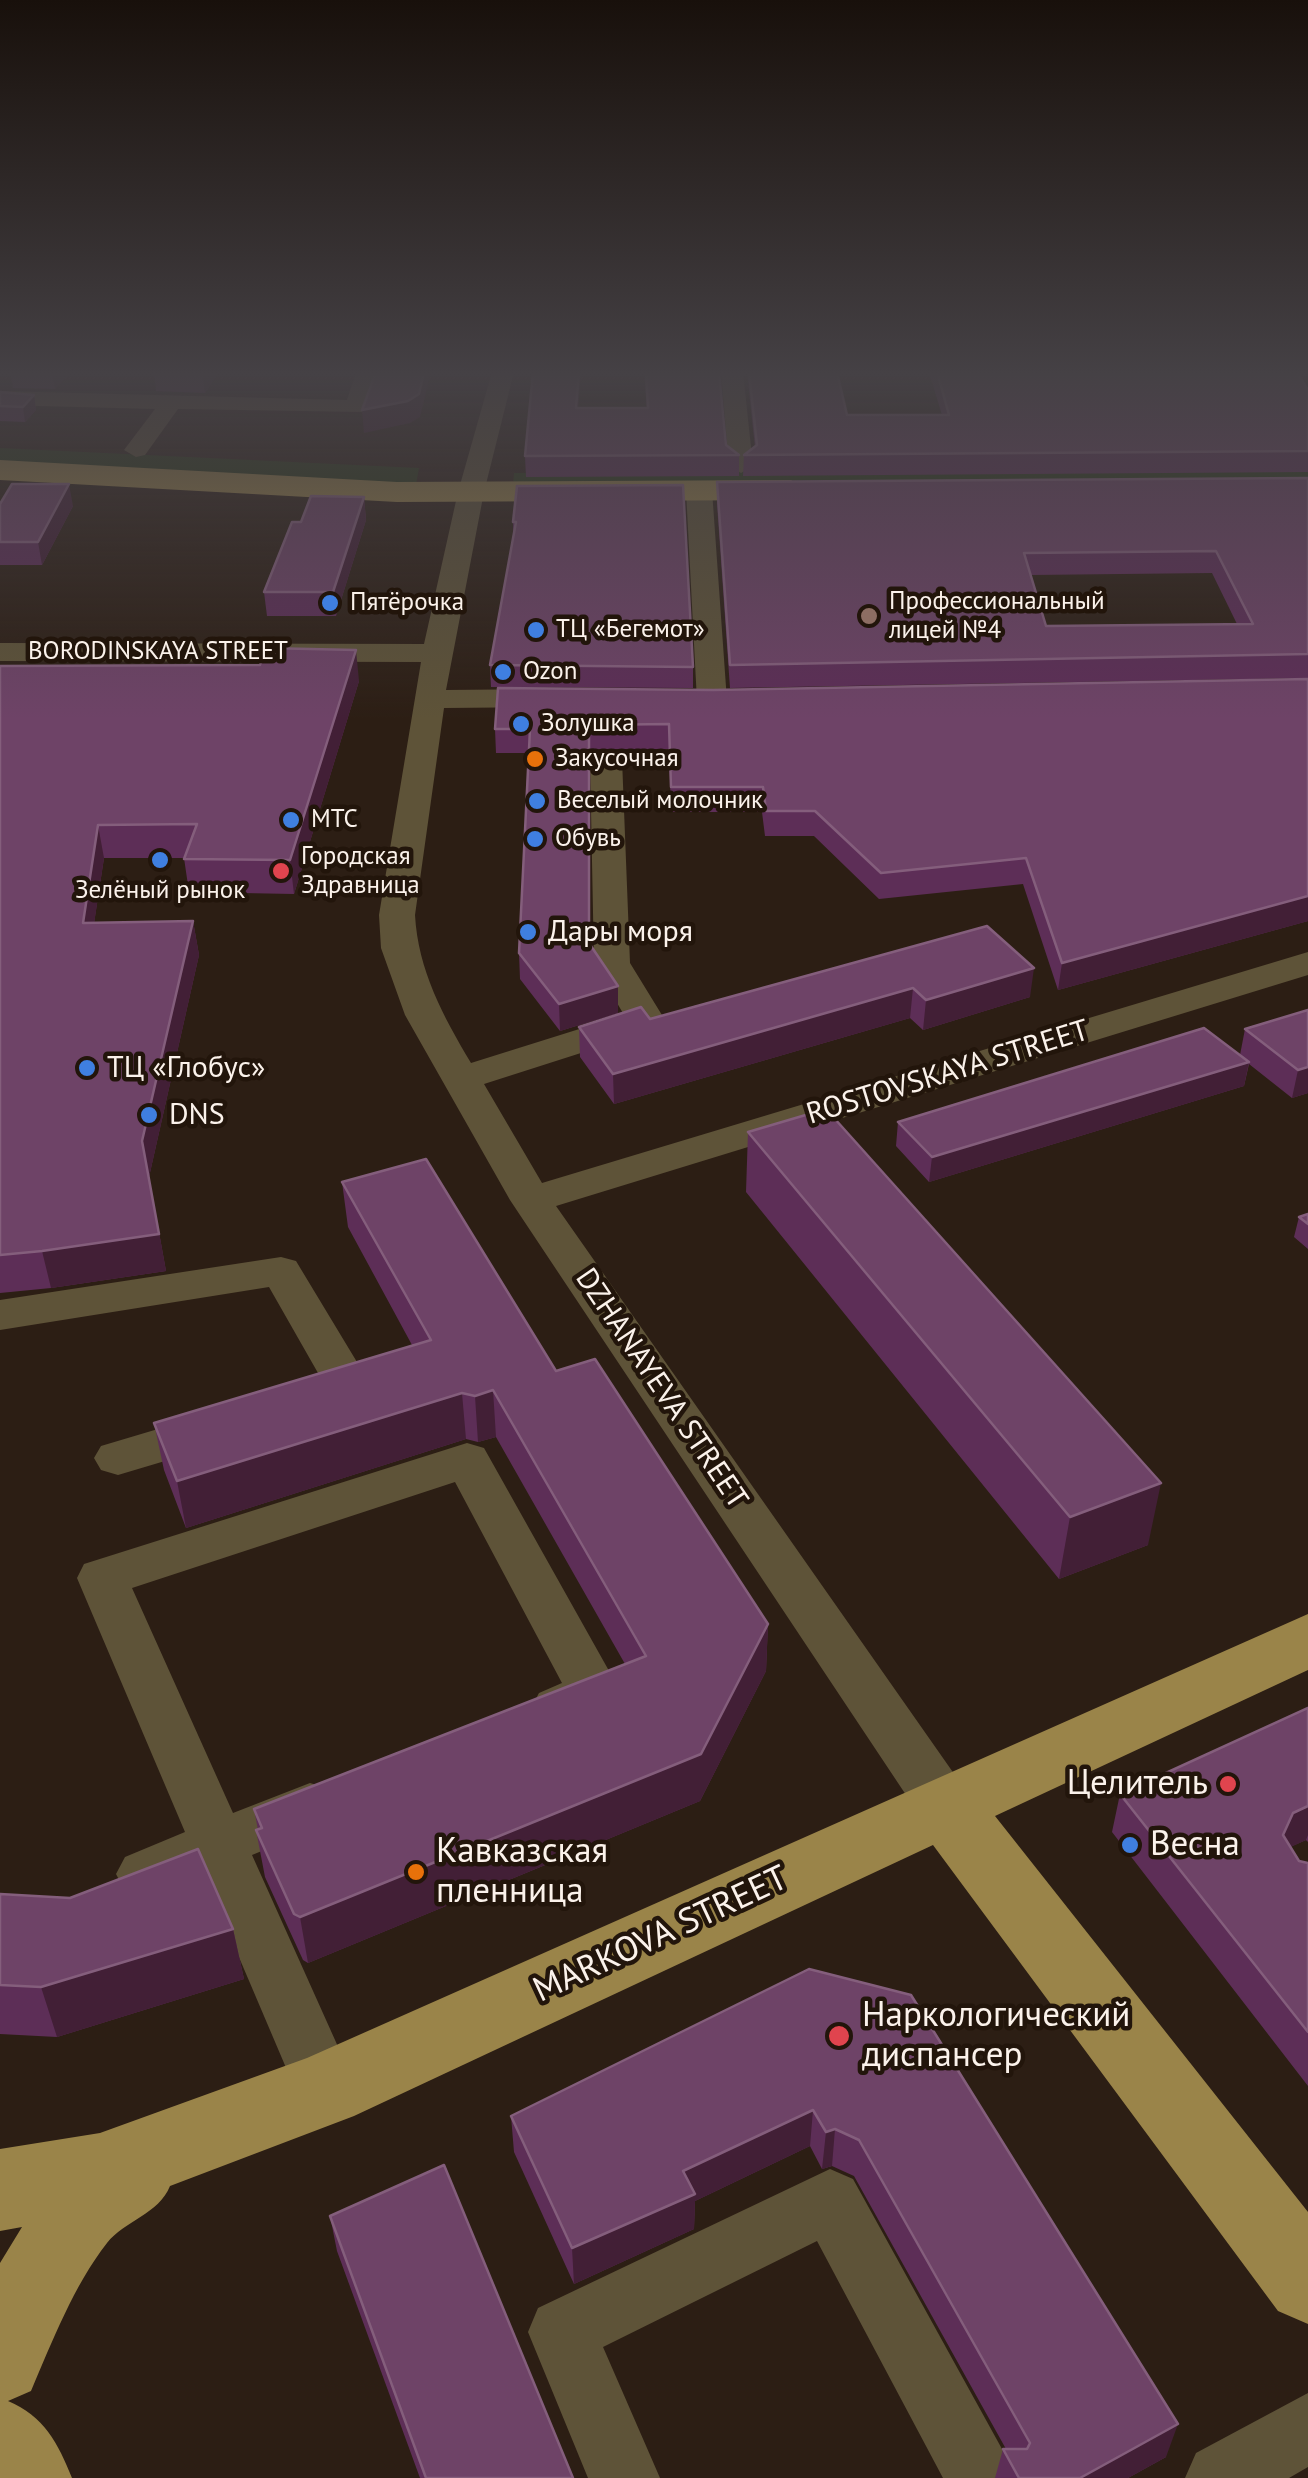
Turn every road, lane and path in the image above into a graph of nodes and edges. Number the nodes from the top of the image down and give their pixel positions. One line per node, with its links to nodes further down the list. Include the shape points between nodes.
1 (474, 488): 6 (street, DZHANAYEVA STREET)
2 (650, 488): 4 (main road)
3 (722, 488): 4 (main road)
4 (698, 490): 9 (street, via 722,700)
5 (0, 652): 6 (street, BORODINSKAYA STREET)
6 (437, 653): 8 (street, DZHANAYEVA STREET)
7 (582, 698): 8 (street)
8 (428, 699): 12 (street, DZHANAYEVA STREET, via 396,915 398,948 424,1015)
9 (675, 700)
10 (606, 759): 12 (street, via 612,964 646,1020)
11 (1308, 963): 13 (street, ROSTOVSKAYA STREET)
12 (461, 1079): 13 (street, DZHANAYEVA STREET)
13 (531, 1200): 19 (street, DZHANAYEVA STREET)
14 (0, 1315): 15 (street, via 281,1271 350,1388)
15 (118, 1458)
16 (1308, 1640): 19 (main road, MARKOVA STREET)
17 (505, 1729): 20 (street, via 594,1694 466,1460 102,1578)
18 (361, 1786): 20 (street)
19 (944, 1805): 22 (main road, MARKOVA STREET); 25 (main road, DZHANAYEVA STREET)
20 (218, 1842): 21 (street); 22 (street)
21 (102, 1893)
22 (326, 2090): 23 (main road, MARKOVA STREET)
23 (162, 2151): 24 (main road, MARKOVA STREET, via 100,2172); 26 (main road, via 78,2212)
24 (0, 2190)
25 (1308, 2281)
26 (0, 2360)
27 (1308, 2428): 32 (street)
28 (0, 2443): 29 (main road)
29 (26, 2478)
30 (624, 2478): 31 (street, via 562,2332 830,2202)
31 (982, 2478)
32 (1221, 2478)

